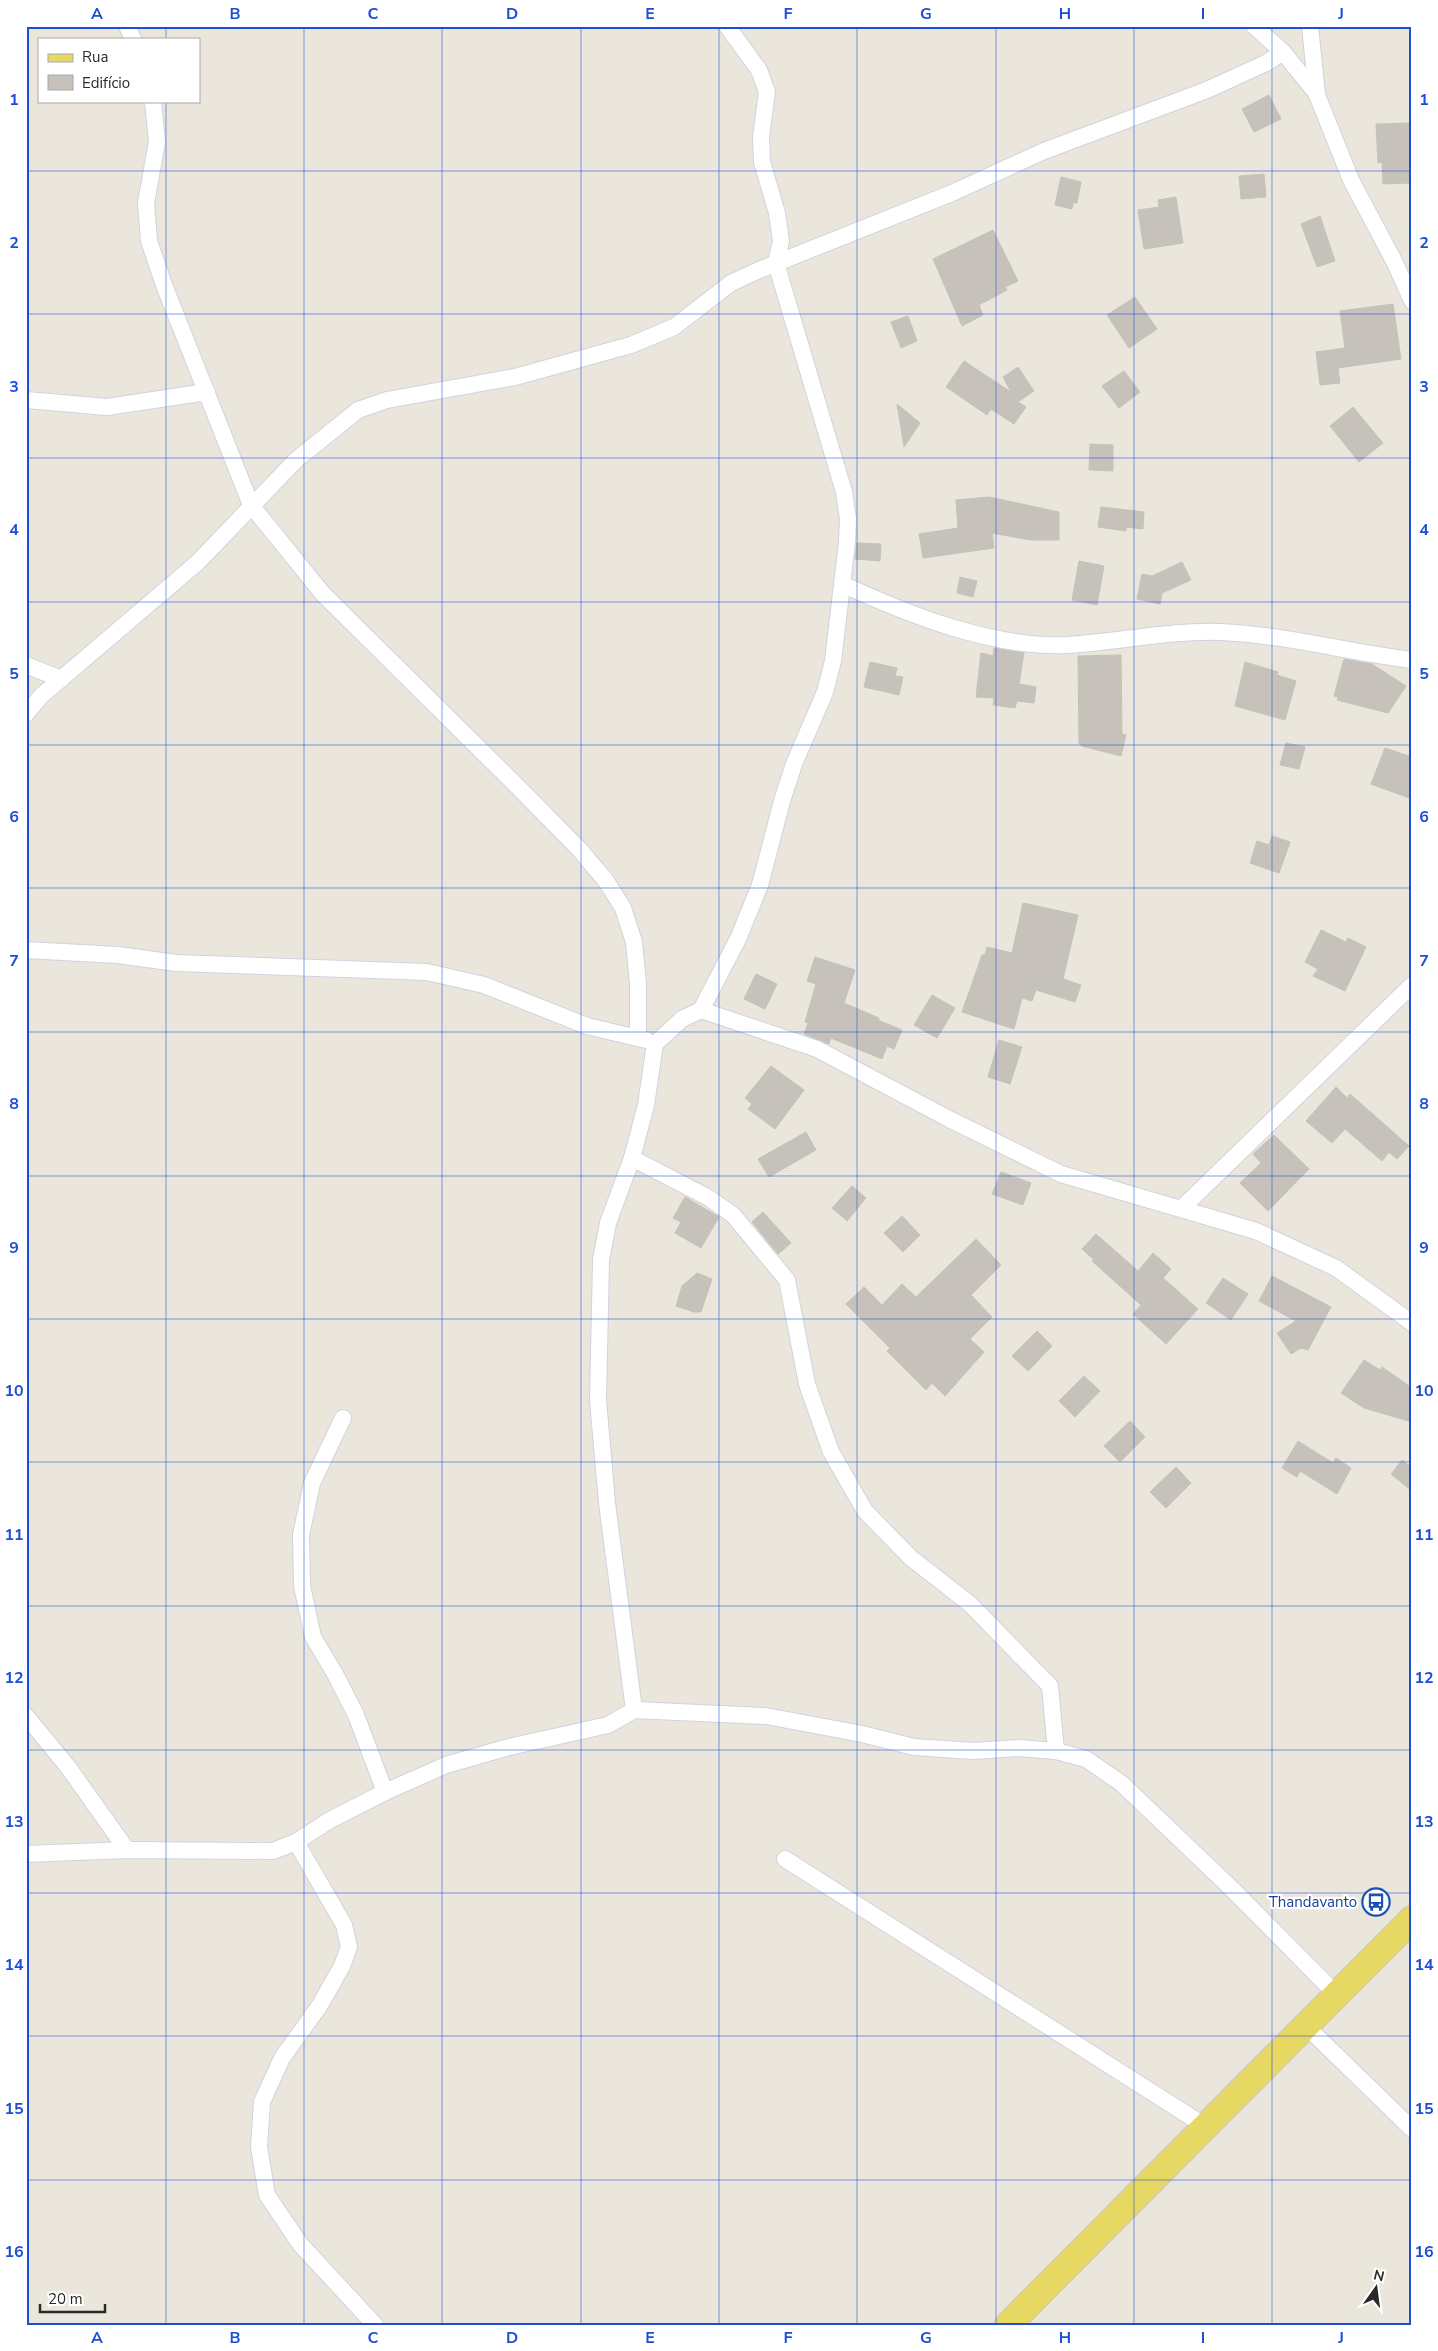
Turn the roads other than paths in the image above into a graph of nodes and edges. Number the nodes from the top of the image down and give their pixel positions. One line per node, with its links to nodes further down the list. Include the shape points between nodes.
1 (127, 26): 5 (street)
2 (726, 26): 9 (street, via 759,70 767,92 761,137 762,162 777,213 781,241)
3 (1254, 26): 6 (street)
4 (1310, 26): 7 (street)
5 (133, 38)
6 (1283, 52): 7 (street); 9 (street, via 1207,90 1044,151 952,193)
7 (1317, 94): 10 (street, via 1351,180)
8 (153, 102): 11 (street, via 157,142 146,203 149,241)
9 (776, 263): 13 (street, via 731,283 674,326 631,345 515,377 387,400 358,410 296,460); 14 (street, via 844,492 848,519)
10 (1412, 301)
11 (207, 392): 12 (street, via 107,407); 13 (street)
12 (26, 400)
13 (251, 505): 17 (street, via 197,563); 22 (street, via 324,594 580,850 606,881 622,908 634,942)
14 (842, 584): 15 (street, via 892,607 971,632 1025,643 1065,645 1218,632 1258,634); 21 (street, via 833,661 824,692 794,764 760,885 738,939)
15 (1412, 660)
16 (26, 664): 17 (street)
17 (61, 679): 18 (street)
18 (26, 714)
19 (26, 950): 22 (street, via 118,955 176,963 428,972 484,985 587,1026)
20 (1412, 985): 25 (street)
21 (701, 1010): 23 (street, via 682,1020); 25 (street, via 817,1049 1061,1174)
22 (638, 1037): 23 (street)
23 (655, 1044): 24 (street, via 646,1105)
24 (632, 1158): 28 (street, via 608,1222 601,1260 598,1400 607,1503); 30 (street, via 709,1198 732,1215 787,1280 807,1384 830,1452 865,1511 911,1558 970,1604 1050,1686)
25 (1182, 1208): 26 (street, via 1256,1231 1336,1268)
26 (1412, 1323)
27 (343, 1418): 31 (street, via 312,1484 302,1535 302,1586 313,1637 356,1715)
28 (634, 1710): 30 (street, via 766,1716 914,1746 974,1751 1018,1748); 31 (street, via 608,1725 446,1765)
29 (26, 1716): 33 (street, via 68,1767)
30 (1056, 1751): 37 (street, via 1086,1759 1121,1783)
31 (385, 1792): 32 (street, via 330,1820)
32 (296, 1842): 33 (street, via 273,1851); 41 (street, via 344,1925 349,1947 320,2005 282,2058 262,2102 259,2147 265,2185 267,2195 300,2244)
33 (127, 1850): 34 (street)
34 (26, 1854)
35 (785, 1859): 39 (street)
36 (1412, 1919): 37 (main road)
37 (1337, 1995): 38 (main road)
38 (1305, 2025): 39 (main road); 40 (street)
39 (1205, 2126): 42 (main road)
40 (1412, 2129)
41 (375, 2325)
42 (1008, 2325)

